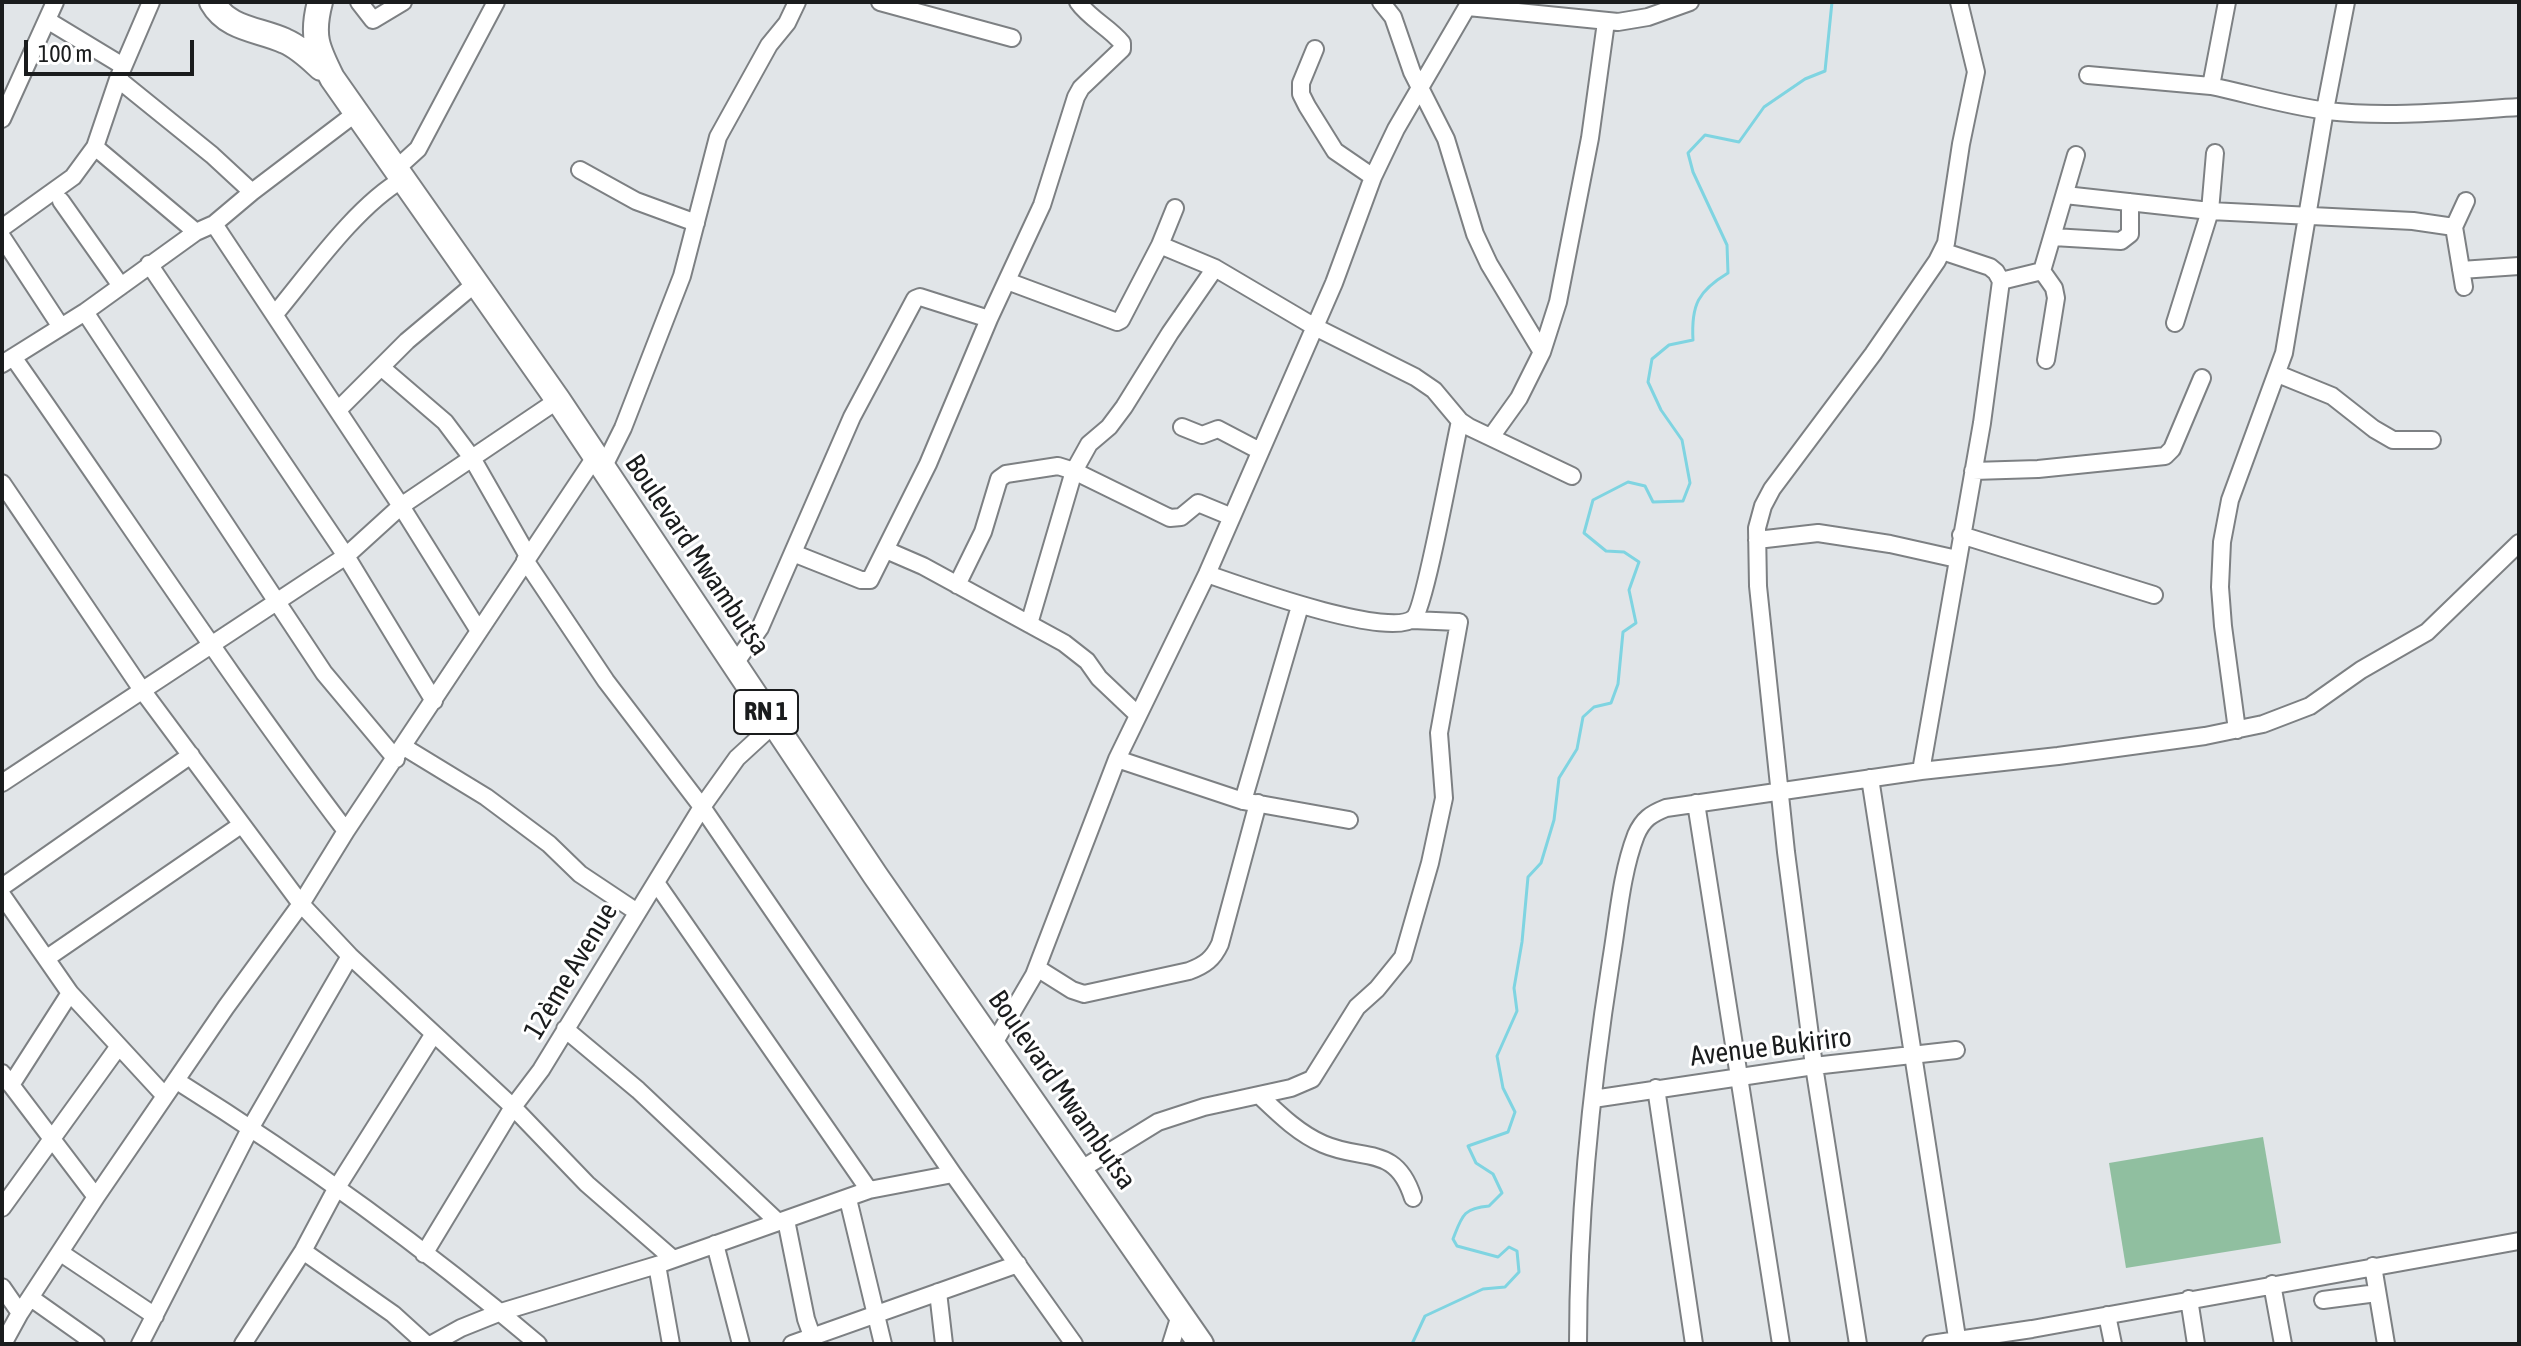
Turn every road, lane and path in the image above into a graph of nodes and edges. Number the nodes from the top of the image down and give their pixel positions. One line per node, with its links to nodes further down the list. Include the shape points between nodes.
1 (55, 2): 17 (street)
2 (151, 2): 21 (street)
3 (212, 2): 23 (highway, Boulevard Mwambutsa / RN 1, via 237,26 291,44)
4 (320, 2): 23 (highway, Boulevard Mwambutsa / RN 1, via 315,45)
5 (359, 2): 6 (street, via 373,20)
6 (403, 2)
7 (496, 2): 34 (street)
8 (797, 2): 44 (street, via 726,119)
9 (880, 2): 19 (street)
10 (1078, 2): 57 (street, via 1117,36 1122,49 1076,97 1042,205)
11 (1381, 2): 25 (street, via 1393,17)
12 (1690, 2): 18 (street, via 1648,17)
13 (1959, 2): 52 (street, via 1976,72 1951,226)
14 (2227, 2): 24 (street)
15 (2346, 2): 27 (street)
16 (1469, 4): 18 (street); 25 (street)
17 (47, 20): 21 (street); 29 (street)
18 (1606, 22): 67 (street, via 1590,138 1558,302)
19 (1012, 38)
20 (1315, 49): 35 (street, via 1301,94 1335,151)
21 (121, 72): 30 (street); 36 (street)
22 (2088, 75): 24 (street)
23 (332, 78): 28 (highway, Boulevard Mwambutsa / RN 1)
24 (2211, 86): 27 (street)
25 (1419, 87): 35 (street); 67 (street, via 1446,139 1475,234)
26 (2519, 107): 27 (street)
27 (2325, 110): 43 (street)
28 (356, 113): 34 (highway, Boulevard Mwambutsa / RN 1); 36 (street)
29 (2, 119)
30 (95, 147): 47 (street, via 73,177); 48 (street)
31 (2215, 153): 42 (street)
32 (2076, 155): 37 (street)
33 (580, 170): 44 (street, via 636,201)
34 (400, 174): 59 (highway, Boulevard Mwambutsa / RN 1); 62 (street)
35 (1373, 177): 66 (street)
36 (252, 192): 45 (street)
37 (2065, 195): 40 (street); 50 (street)
38 (61, 201): 60 (street)
39 (2466, 201): 46 (street)
40 (2130, 202): 42 (street); 50 (street, via 2130,234 2121,241)
41 (1175, 208): 51 (street)
42 (2210, 211): 43 (street); 64 (street)
43 (2308, 218): 46 (street); 71 (street)
44 (696, 223): 81 (street, via 682,276 623,428)
45 (214, 224): 48 (street); 62 (street)
46 (2454, 227): 54 (street, via 2463,279)
47 (2, 228)
48 (196, 232): 53 (street)
49 (2, 237): 65 (street)
50 (2053, 237): 56 (street)
51 (1160, 245): 55 (street); 57 (street, via 1117,322)
52 (1942, 251): 58 (street, via 1990,267); 89 (street, via 1772,489)
53 (149, 264): 60 (street); 93 (street)
54 (2519, 266)
55 (1215, 268): 66 (street); 82 (street, via 1124,407 1089,444)
56 (2042, 271): 58 (street); 68 (street, via 2056,298)
57 (1007, 281): 63 (street)
58 (2001, 281): 83 (street)
59 (476, 283): 70 (street); 73 (highway, Boulevard Mwambutsa / RN 1)
60 (121, 286): 61 (street)
61 (85, 312): 65 (street); 99 (street)
62 (275, 314): 74 (street)
63 (989, 319): 91 (street); 92 (street, via 917,297 852,417)
64 (2175, 323)
65 (61, 327): 69 (street)
66 (1315, 327): 75 (street, via 1415,377); 79 (street)
67 (1542, 352): 77 (street)
68 (2046, 360)
69 (8, 361): 104 (street)
70 (381, 367): 74 (street); 80 (street, via 445,422)
71 (2278, 374): 78 (street, via 2332,396 2393,440); 110 (street, via 2230,500 2222,542 2223,626)
72 (2202, 378): 83 (street, via 2165,456)
73 (558, 400): 80 (street); 81 (highway, Boulevard Mwambutsa / RN 1)
74 (338, 410): 86 (street)
75 (1460, 421): 77 (street); 101 (street, via 1427,577)
76 (1182, 427): 79 (street, via 1202,435 1218,429)
77 (1491, 437): 84 (street)
78 (2432, 440)
79 (1260, 451): 87 (street)
80 (472, 458): 86 (street); 94 (street)
81 (599, 463): 94 (street); 105 (highway, Boulevard Mwambutsa / RN 1)
82 (1074, 471): 87 (street, via 1170,518 1181,517 1198,503); 97 (street, via 1058,466 1001,475 983,532); 102 (street)
83 (1973, 471): 88 (street)
84 (1572, 476)
85 (2, 483): 106 (street)
86 (401, 506): 93 (street); 103 (street)
87 (1232, 517): 96 (street)
88 (1961, 535): 95 (street); 98 (street)
89 (1757, 540): 95 (street, via 1818,533); 117 (street)
90 (2519, 543): 110 (street, via 2409,644 2310,706)
91 (886, 550): 92 (street, via 867,582); 97 (street)
92 (793, 553): 105 (street, via 760,628)
93 (346, 556): 99 (street); 107 (street)
94 (526, 558): 103 (street); 120 (street, via 606,681)
95 (1957, 559): 114 (street)
96 (1207, 574): 100 (street); 108 (street)
97 (957, 585): 102 (street)
98 (2154, 595)
99 (276, 603): 104 (street); 111 (street, via 324,673)
100 (1300, 606): 101 (street, via 1376,621); 118 (street)
101 (1412, 620): 144 (street, via 1459,622 1439,733 1444,798 1403,957 1357,1007 1312,1079)
102 (1029, 624): 108 (street, via 1087,661)
103 (479, 631): 107 (street)
104 (212, 646): 106 (street); 123 (street)
105 (734, 665): 109 (highway, Boulevard Mwambutsa / RN 1)
106 (142, 690): 112 (street); 115 (street)
107 (434, 701): 111 (street)
108 (1138, 715): 113 (street)
109 (774, 724): 120 (street, 12ème Avenue, via 737,758); 135 (highway, Boulevard Mwambutsa / RN 1)
110 (2237, 730): 114 (street)
111 (400, 753): 123 (street); 128 (street, via 486,797 580,874)
112 (191, 755): 122 (street); 125 (street)
113 (1117, 759): 118 (street); 131 (street)
114 (1921, 771): 116 (street)
115 (5, 775)
116 (1870, 778): 117 (street); 138 (street)
117 (1781, 791): 119 (street); 139 (street)
118 (1250, 802): 121 (street); 131 (street, via 1220,944 1205,965 1084,994)
119 (1696, 803): 140 (street); 146 (street, via 1648,815 1637,834 1626,872)
120 (702, 807): 124 (street, 12ème Avenue); 151 (street)
121 (1349, 820)
122 (241, 825): 127 (street); 130 (street)
123 (346, 831): 127 (street)
124 (657, 884): 128 (street, 12ème Avenue); 153 (street)
125 (2, 887)
126 (2, 895): 130 (street)
127 (301, 904): 129 (street); 142 (street)
128 (637, 912): 133 (street, 12ème Avenue)
129 (350, 956): 134 (street); 148 (street)
130 (47, 958): 132 (street)
131 (1037, 968): 135 (street)
132 (70, 993): 136 (street); 141 (street)
133 (565, 1029): 147 (street, 12ème Avenue); 158 (street)
134 (433, 1035): 147 (street); 152 (street)
135 (993, 1045): 150 (highway, Boulevard Mwambutsa / RN 1)
136 (119, 1046): 145 (street); 149 (street)
137 (1956, 1050): 138 (street, Avenue Bukiriro)
138 (1915, 1055): 139 (street, Avenue Bukiriro); 184 (street)
139 (1814, 1066): 140 (street, Avenue Bukiriro); 200 (street)
140 (1737, 1077): 143 (street, Avenue Bukiriro); 199 (street)
141 (5, 1080): 149 (street)
142 (177, 1081): 145 (street); 148 (street)
143 (1656, 1088): 146 (street, Avenue Bukiriro); 198 (street)
144 (1259, 1095): 150 (street, via 1158,1122); 155 (street, via 1292,1125 1327,1146 1390,1162 1403,1172)
145 (165, 1096): 154 (street)
146 (1593, 1099): 197 (street, via 1582,1203)
147 (513, 1107): 163 (street, 12ème Avenue); 164 (street)
148 (251, 1127): 152 (street); 179 (street)
149 (52, 1141): 154 (street); 157 (street)
150 (1080, 1170): 175 (highway, Boulevard Mwambutsa / RN 1)
151 (953, 1174): 153 (street); 165 (street)
152 (336, 1189): 161 (street); 163 (street)
153 (869, 1190): 156 (street)
154 (96, 1197): 162 (street)
155 (1413, 1198)
156 (848, 1199): 158 (street); 177 (street)
157 (2, 1208)
158 (782, 1221): 160 (street); 180 (street)
159 (2519, 1241): 166 (street)
160 (715, 1244): 164 (street); 191 (street)
161 (303, 1251): 182 (street); 188 (street)
162 (61, 1253): 171 (street); 179 (street)
163 (424, 1254): 174 (street)
164 (665, 1262): 174 (street); 190 (street)
165 (1018, 1264): 169 (street); 183 (street)
166 (2373, 1266): 167 (street); 170 (street)
167 (2272, 1284): 172 (street); 204 (street)
168 (2, 1287): 176 (street)
169 (938, 1292): 177 (street); 194 (street)
170 (2377, 1293): 173 (street); 205 (street)
171 (31, 1298): 176 (street); 186 (street)
172 (2189, 1299): 178 (street); 203 (street)
173 (2323, 1300)
174 (501, 1312): 182 (street); 189 (street)
175 (1181, 1312): 195 (street); 196 (highway, Boulevard Mwambutsa / RN 1)
176 (20, 1313): 185 (street)
177 (875, 1313): 180 (street); 193 (street)
178 (2107, 1315): 181 (street); 202 (street)
179 (155, 1316): 187 (street)
180 (812, 1336): 192 (street)
181 (2033, 1336): 184 (street)
182 (438, 1342)
183 (1067, 1342)
184 (1957, 1342): 201 (street)
185 (3, 1344)
186 (96, 1344)
187 (140, 1344)
188 (243, 1344)
189 (538, 1344)
190 (671, 1344)
191 (741, 1344)
192 (792, 1344)
193 (883, 1344)
194 (944, 1344)
195 (1171, 1344)
196 (1201, 1344)
197 (1578, 1344)
198 (1694, 1344)
199 (1781, 1344)
200 (1858, 1344)
201 (1931, 1344)
202 (2113, 1344)
203 (2196, 1344)
204 (2283, 1344)
205 (2386, 1344)

